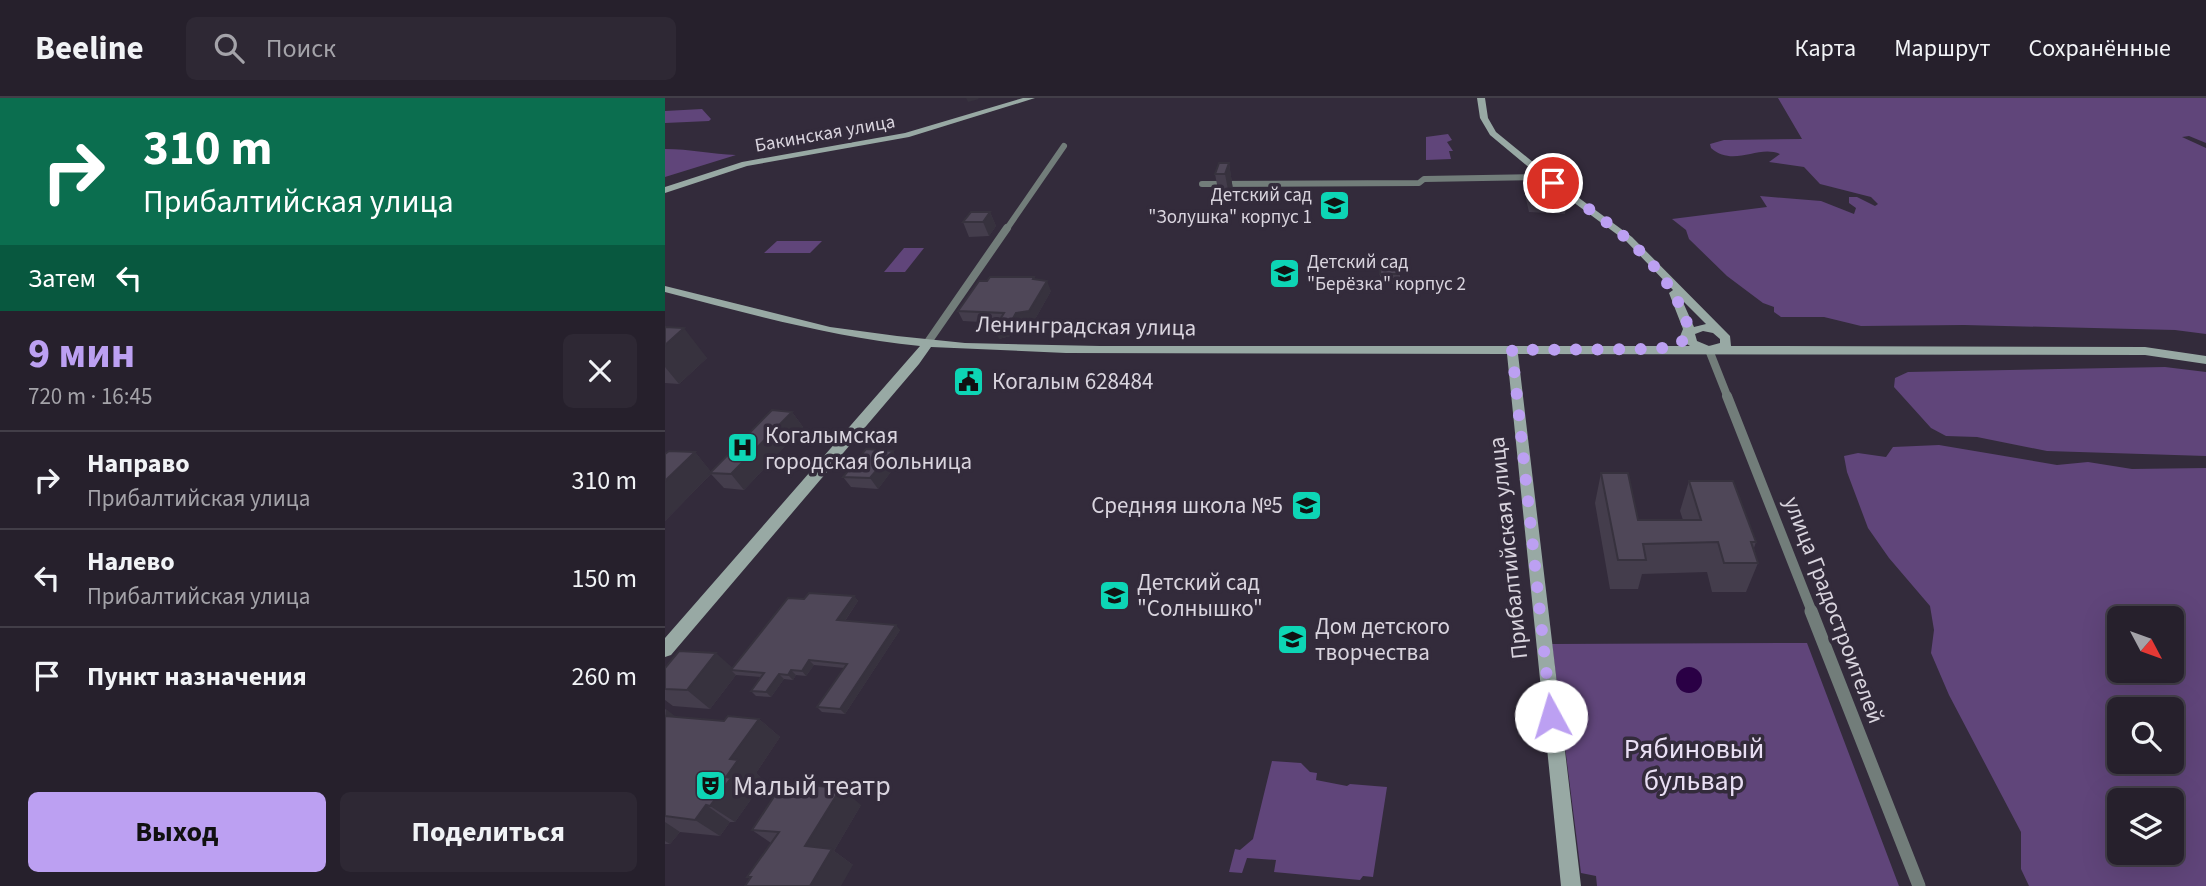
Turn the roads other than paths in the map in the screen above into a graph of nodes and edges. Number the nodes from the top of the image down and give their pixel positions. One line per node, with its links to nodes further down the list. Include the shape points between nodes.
1 (1031, 98): 6 (street, Бакинская улица, via 906,135 737,166)
2 (1481, 98): 4 (street, via 1489,128)
3 (1064, 146): 11 (street)
4 (1546, 177): 5 (street); 8 (street, via 1629,239)
5 (1202, 184)
6 (665, 190)
7 (665, 289): 11 (street, Ленинградская улица, via 815,327)
8 (1674, 290): 9 (street); 10 (street)
9 (1689, 333): 10 (street, via 1702,327); 13 (street, via 1681,343); 14 (street, via 1692,343)
10 (1722, 333): 12 (street, via 1742,344); 14 (street, via 1726,344)
11 (928, 342): 15 (street, Ленинградская улица, via 1083,350); 17 (street)
12 (1789, 348): 14 (street); 16 (street, via 2144,351)
13 (1658, 349): 14 (street); 15 (street)
14 (1712, 349): 19 (street, улица Градостроителей)
15 (1512, 350): 18 (street, Прибалтийская улица)
16 (2206, 360)
17 (665, 650)
18 (1571, 886)
19 (1919, 886)

